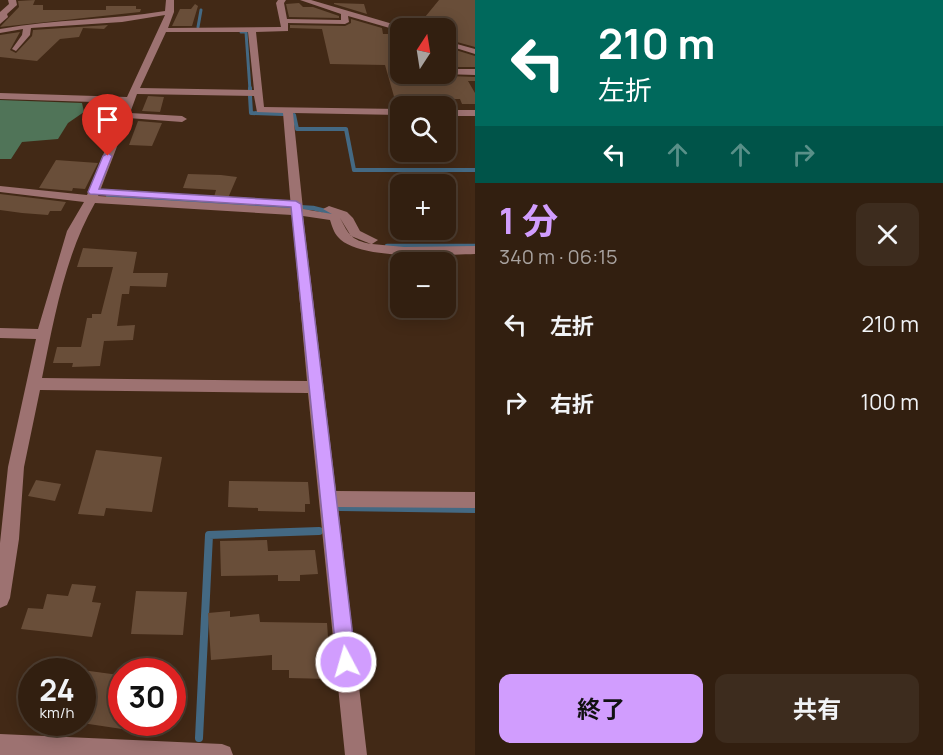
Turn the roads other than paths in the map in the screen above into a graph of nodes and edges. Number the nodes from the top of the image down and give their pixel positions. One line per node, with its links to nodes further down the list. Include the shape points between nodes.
1 (12, 0): 9 (street, via 13,5 3,13)
2 (170, 0): 5 (street)
3 (282, 0): 8 (street)
4 (304, 0): 6 (street)
5 (170, 12): 7 (street); 13 (street)
6 (347, 13): 8 (street, via 345,22); 10 (street)
7 (86, 21): 11 (street); 15 (street)
8 (284, 21): 12 (street, via 285,29)
9 (0, 22)
10 (390, 26)
11 (27, 28): 14 (street); 17 (street)
12 (252, 29): 13 (street); 21 (street)
13 (163, 30): 23 (street)
14 (0, 31)
15 (86, 32)
16 (456, 46): 18 (street)
17 (16, 49)
18 (475, 52)
19 (456, 72): 20 (street)
20 (475, 72)
21 (257, 93): 23 (street); 24 (street, via 260,110)
22 (0, 96): 23 (street)
23 (133, 96): 28 (street)
24 (288, 111): 25 (street); 32 (street)
25 (390, 112)
26 (456, 113): 27 (street)
27 (475, 113)
28 (124, 115): 29 (street); 31 (street)
29 (182, 119)
30 (0, 189): 31 (street)
31 (92, 195): 32 (street); 36 (street, via 73,231)
32 (296, 208): 33 (street, via 318,206 341,212 352,222 355,233 365,239); 34 (street, via 334,218 342,236 358,246 379,250); 38 (street)
33 (475, 241)
34 (475, 250)
35 (0, 333): 36 (street)
36 (44, 334): 37 (street)
37 (35, 384): 38 (street); 41 (street)
38 (315, 387): 39 (street)
39 (329, 499): 40 (street); 45 (street)
40 (475, 500)
41 (5, 539): 42 (street)
42 (0, 598)
43 (0, 745): 44 (street)
44 (222, 755)
45 (356, 755)

